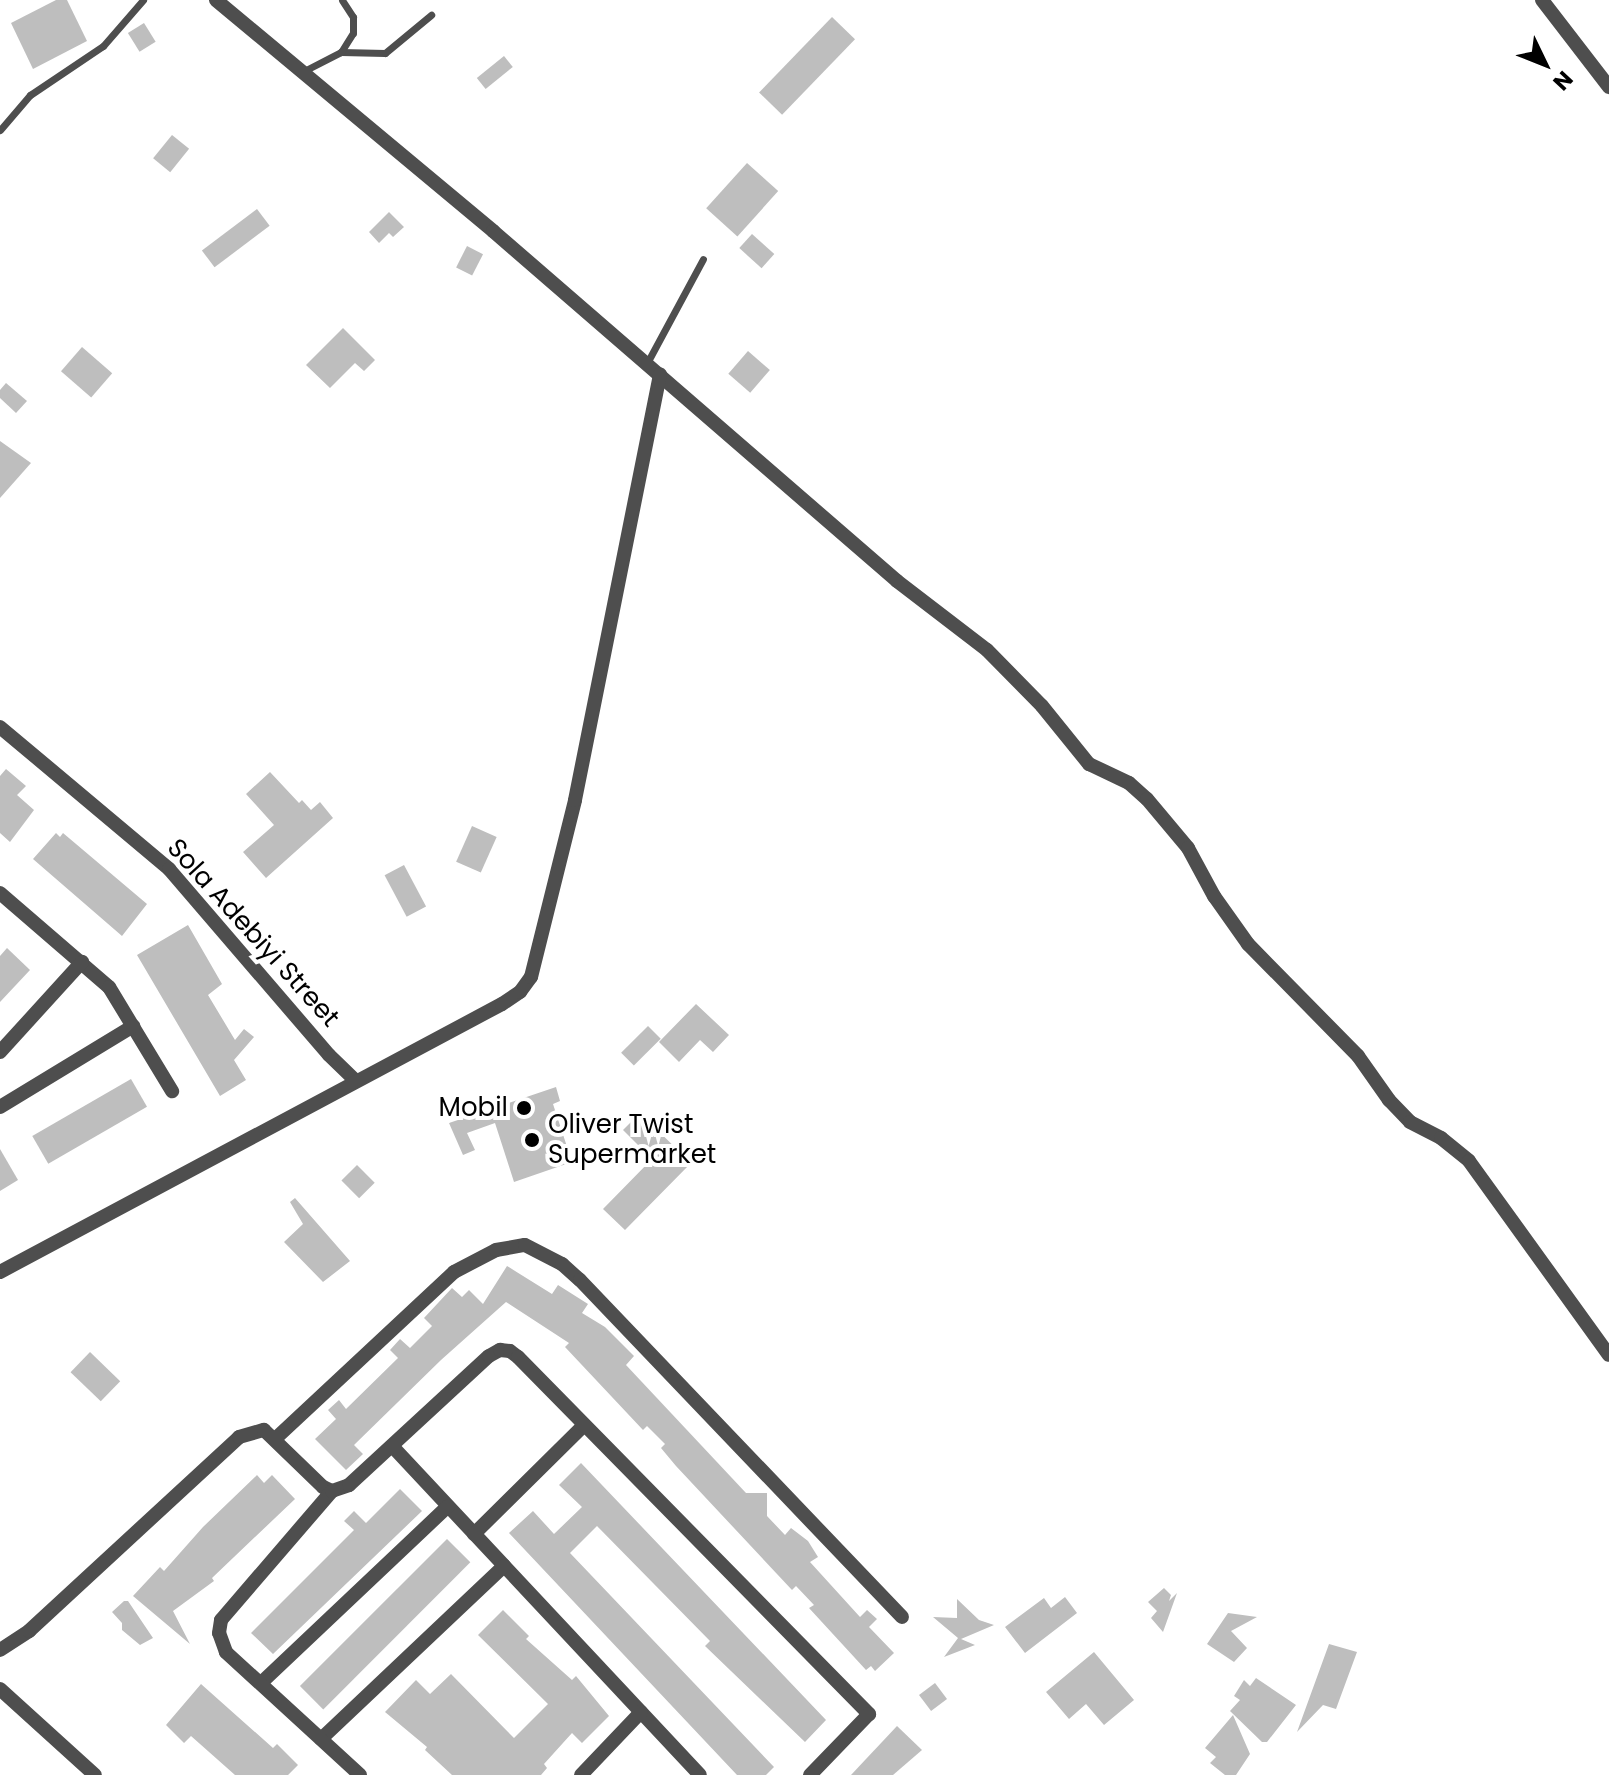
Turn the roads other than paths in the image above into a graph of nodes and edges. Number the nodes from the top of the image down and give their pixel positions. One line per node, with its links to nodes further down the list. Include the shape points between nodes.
1 (143, 0): 9 (lane, via 103,46 30,95)
2 (216, 0): 7 (street)
3 (342, 0): 6 (lane, via 353,17 353,33)
4 (1542, 0): 8 (street)
5 (431, 15): 6 (lane, via 385,53)
6 (341, 52): 7 (lane)
7 (301, 73): 11 (street)
8 (1609, 87)
9 (0, 130)
10 (703, 259): 11 (lane)
11 (647, 363): 12 (street)
12 (660, 374): 18 (street, via 575,800 531,977 502,1004); 22 (street, via 897,581 987,650 1089,764 1129,783 1147,799 1188,848 1248,944 1358,1056 1410,1122 1469,1161)
13 (0, 727): 18 (street, Sola Adebiyi Street, via 169,869)
14 (0, 893): 15 (street)
15 (82, 962): 16 (street, via 109,987); 17 (street)
16 (133, 1026): 19 (street); 20 (street)
17 (0, 1052)
18 (356, 1081): 21 (street)
19 (172, 1091)
20 (0, 1107)
21 (0, 1272)
22 (1609, 1355)
23 (584, 1425): 25 (street, via 518,1357 500,1350); 28 (street); 40 (street, via 869,1714)
24 (275, 1439): 26 (street); 30 (street, via 454,1272 496,1250 525,1245 580,1280); 31 (street, via 264,1430 239,1437 29,1631)
25 (393, 1447): 26 (street, via 349,1485); 27 (street)
26 (332, 1491): 32 (street, via 221,1620 221,1644)
27 (448, 1506): 28 (street); 32 (street)
28 (474, 1534): 29 (street)
29 (504, 1566): 34 (street); 35 (street)
30 (902, 1617)
31 (0, 1650)
32 (261, 1683): 35 (street)
33 (0, 1689): 36 (street)
34 (641, 1712): 38 (street); 39 (street)
35 (321, 1739): 37 (street)
36 (95, 1775)
37 (360, 1775)
38 (581, 1775)
39 (700, 1775)
40 (810, 1775)

